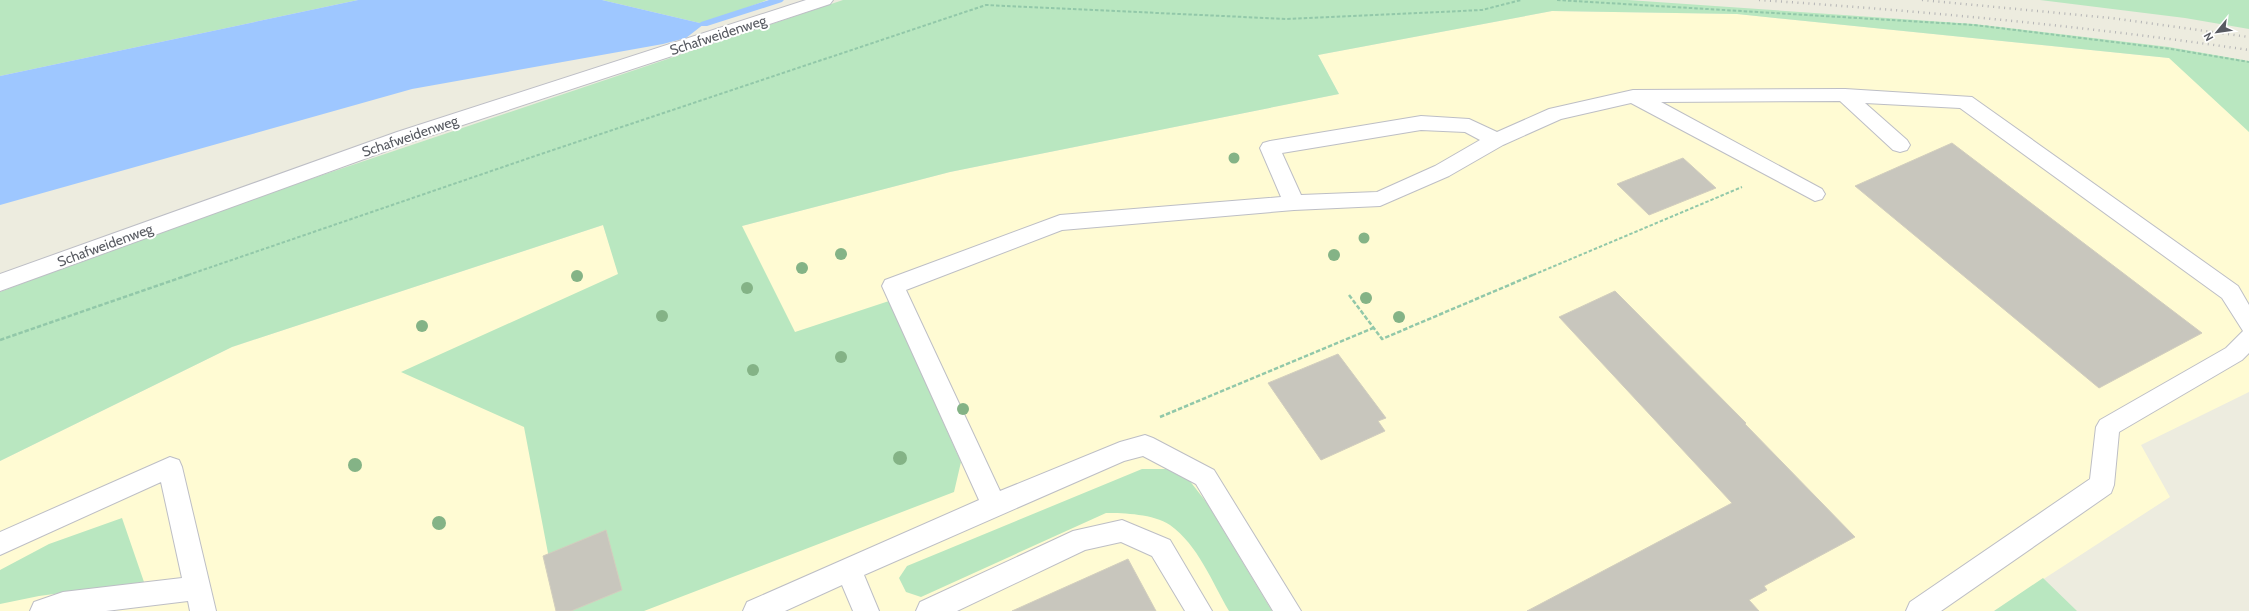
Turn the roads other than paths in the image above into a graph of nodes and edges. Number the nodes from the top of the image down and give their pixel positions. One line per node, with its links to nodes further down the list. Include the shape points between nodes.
1 (824, 0): 8 (lane, Schafweidenweg, via 404,137)
2 (1845, 95): 3 (lane); 5 (lane); 9 (lane, via 1965,102 2230,292)
3 (1633, 96): 4 (lane, via 1556,114); 6 (lane)
4 (1496, 140): 7 (lane, via 1442,171 1380,199); 7 (lane, via 1469,126 1421,123 1270,148)
5 (1900, 145)
6 (1815, 194)
7 (1294, 203): 11 (lane, via 1060,223 893,286)
8 (0, 283)
9 (2249, 324)
10 (2249, 338): 21 (lane, via 2234,354 2108,427 2102,485)
11 (994, 504): 13 (lane); 20 (lane, via 1120,452 1145,446 1205,477)
12 (0, 544): 14 (lane, via 170,467)
13 (848, 569): 16 (lane); 17 (lane)
14 (201, 600): 15 (lane, via 63,604)
15 (43, 611)
16 (756, 611)
17 (866, 611)
18 (929, 611): 19 (lane, via 1082,539 1122,531 1161,548)
19 (1199, 611)
20 (1288, 611)
21 (1919, 611)

